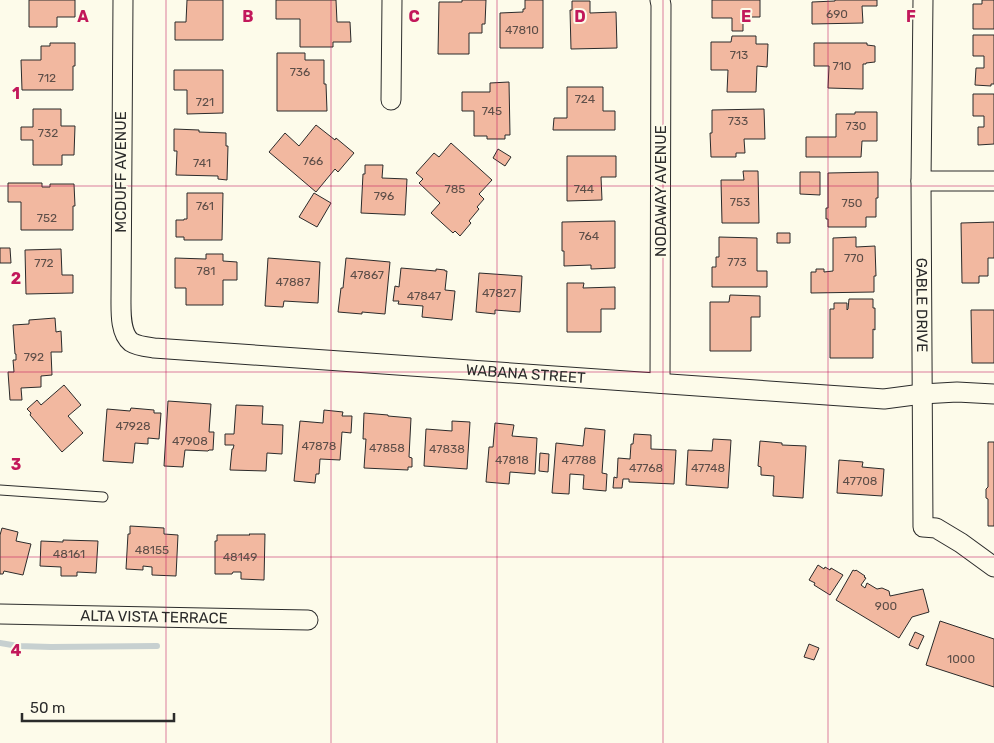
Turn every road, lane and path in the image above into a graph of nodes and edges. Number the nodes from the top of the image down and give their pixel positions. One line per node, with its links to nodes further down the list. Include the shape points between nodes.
1 (122, 0): 8 (street, MCDUFF AVENUE, via 120,300 124,332)
2 (392, 0): 5 (street)
3 (660, 0): 9 (street, NODAWAY AVENUE)
4 (923, 0): 7 (street, GABLE DRIVE)
5 (391, 100)
6 (994, 180): 7 (street)
7 (921, 181): 10 (street, GABLE DRIVE)
8 (131, 341): 9 (street, WABANA STREET, via 154,348)
9 (660, 383): 10 (street, WABANA STREET, via 884,399)
10 (922, 394): 11 (street, WABANA STREET); 14 (street, GABLE DRIVE, via 923,528 936,528)
11 (994, 394)
12 (0, 490): 13 (lane)
13 (103, 496)
14 (994, 567)
15 (0, 614): 16 (street, ALTA VISTA TERRACE)
16 (308, 620)

